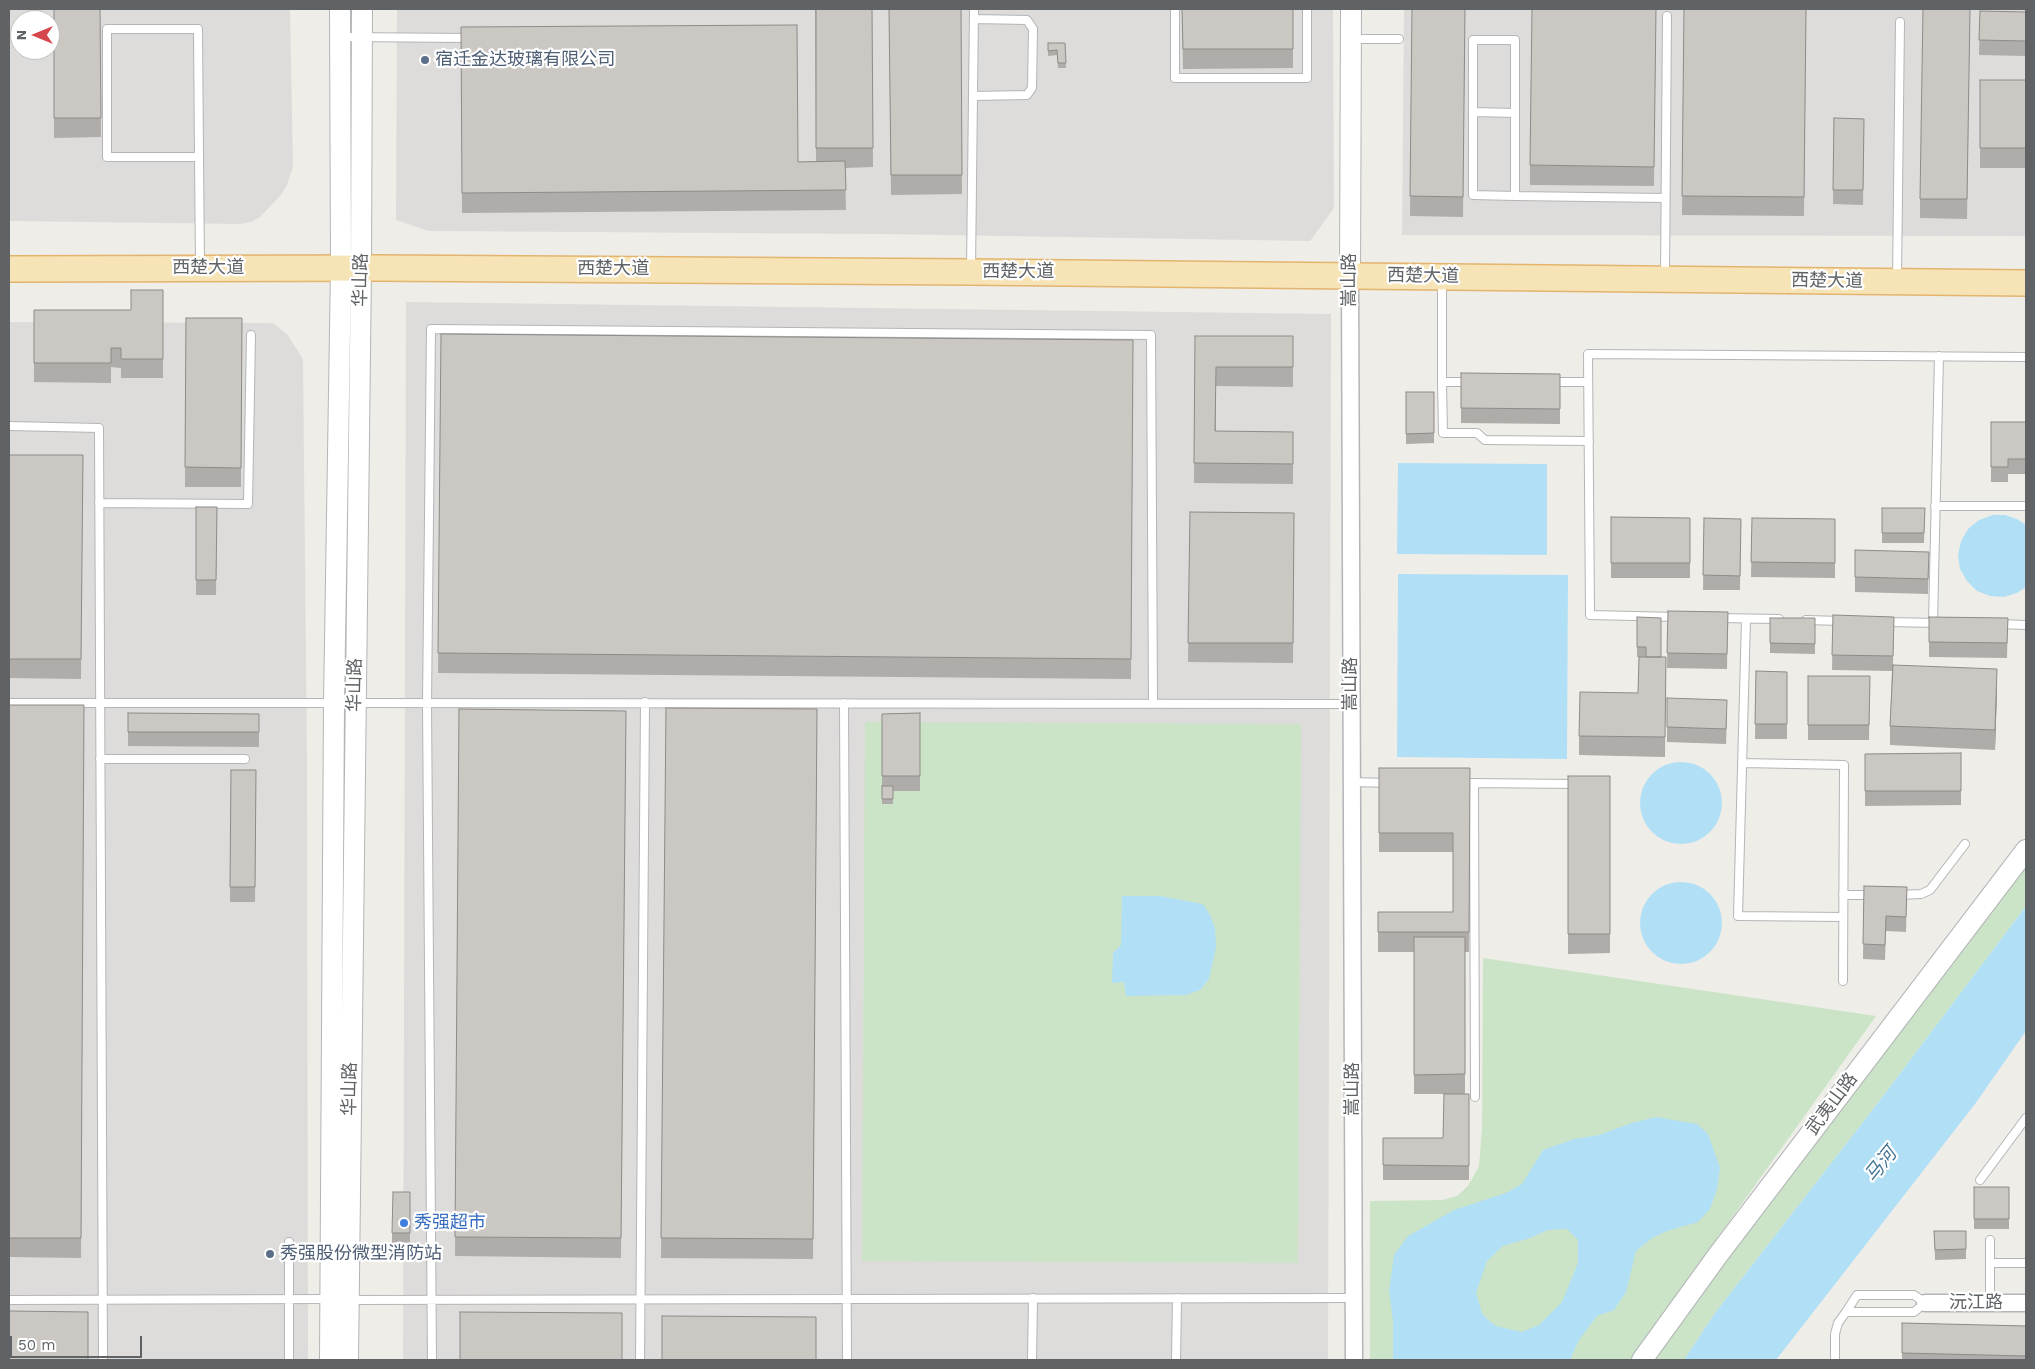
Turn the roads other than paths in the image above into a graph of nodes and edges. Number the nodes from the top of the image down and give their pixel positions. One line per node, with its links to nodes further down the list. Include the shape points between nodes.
1 (340, 9): 10 (street, 华山路)
2 (362, 9): 11 (street, 华山路)
3 (974, 9): 8 (lane)
4 (1175, 9): 5 (lane, via 1176,78 1307,78)
5 (1307, 9)
6 (1351, 9): 13 (street, 嵩山路)
7 (1667, 16): 20 (lane)
8 (974, 19): 15 (lane); 15 (lane, via 1027,20 1033,29 1032,88 1027,95)
9 (1900, 22): 28 (lane)
10 (340, 37): 11 (lane); 22 (street, 华山路)
11 (362, 38): 12 (lane); 22 (street, 华山路)
12 (477, 38)
13 (1351, 39): 14 (lane); 25 (street, 嵩山路)
14 (1399, 39)
15 (973, 96): 24 (lane)
16 (1473, 112): 17 (lane); 17 (lane, via 1473,40 1516,40); 19 (lane, via 1473,195)
17 (1515, 112): 19 (lane)
18 (199, 157): 18 (lane, via 198,29 107,29 107,157); 21 (lane)
19 (1515, 196): 20 (lane)
20 (1666, 198): 27 (lane)
21 (200, 268): 22 (main road, 西楚大道); 23 (main road, 西楚大道)
22 (351, 268): 24 (main road, 西楚大道); 56 (street, 华山路)
23 (9, 269)
24 (971, 272): 25 (main road, 西楚大道)
25 (1350, 275): 26 (main road, 西楚大道); 60 (street, 嵩山路)
26 (1442, 276): 27 (main road, 西楚大道); 33 (lane)
27 (1665, 278): 28 (main road, 西楚大道)
28 (1897, 282): 29 (main road, 西楚大道)
29 (2026, 283)
30 (251, 335): 39 (lane, via 248,504)
31 (1939, 356): 32 (lane); 36 (lane, via 1588,354); 40 (lane)
32 (2026, 357)
33 (1442, 382): 34 (lane); 38 (lane, via 1442,433 1477,433 1485,440)
34 (1481, 382)
35 (1540, 382): 36 (lane)
36 (1588, 382): 38 (lane)
37 (9, 426): 39 (lane, via 99,428)
38 (1589, 441): 42 (lane, via 1590,615)
39 (99, 503): 55 (lane)
40 (1936, 506): 41 (lane); 49 (lane)
41 (2026, 506)
42 (1688, 617)
43 (1707, 618): 44 (lane)
44 (1746, 619): 45 (lane); 63 (lane)
45 (1786, 620)
46 (1795, 620): 47 (lane)
47 (1854, 621)
48 (1874, 622): 49 (lane)
49 (1933, 623): 50 (lane)
50 (1952, 623)
51 (1989, 624): 52 (lane)
52 (2026, 625)
53 (645, 702): 57 (lane); 58 (lane); 88 (lane)
54 (9, 703): 55 (lane)
55 (99, 703): 56 (lane); 61 (lane)
56 (345, 703): 57 (lane); 92 (street, 华山路)
57 (427, 703): 59 (lane, via 430,329 1151,335); 87 (lane)
58 (844, 703): 59 (lane); 89 (lane)
59 (1152, 704): 60 (lane)
60 (1351, 704): 64 (street, 嵩山路)
61 (100, 759): 62 (lane); 91 (lane)
62 (245, 759)
63 (1742, 763): 73 (lane, via 1844,764); 74 (lane, via 1738,916)
64 (1351, 782): 65 (lane); 85 (street, 嵩山路)
65 (1398, 783)
66 (1464, 783): 67 (lane)
67 (1474, 783): 68 (lane); 76 (lane)
68 (1581, 784)
69 (1966, 844): 72 (lane, via 1930,890 1921,894)
70 (2026, 850): 107 (street, 武夷山路, via 1723,1247)
71 (1882, 895): 73 (lane)
72 (1892, 895)
73 (1843, 896): 74 (lane)
74 (1843, 917): 75 (lane)
75 (1842, 981)
76 (1476, 1097)
77 (2026, 1118): 78 (lane)
78 (1980, 1180)
79 (1990, 1240): 81 (lane)
80 (289, 1242): 86 (lane)
81 (1990, 1263): 82 (lane); 94 (lane)
82 (2026, 1263)
83 (1032, 1298): 84 (lane); 89 (lane); 104 (lane)
84 (1177, 1298): 85 (lane); 105 (lane)
85 (1354, 1298): 106 (street, 嵩山路)
86 (289, 1299): 91 (lane); 92 (lane); 98 (lane)
87 (432, 1299): 88 (lane); 92 (lane); 101 (lane)
88 (640, 1299): 89 (lane); 102 (lane)
89 (848, 1299): 103 (lane)
90 (9, 1300): 91 (lane)
91 (104, 1300): 97 (lane)
92 (338, 1300): 99 (street, 华山路); 100 (street, 华山路)
93 (1925, 1303): 94 (street, 沅江路); 96 (lane, via 1914,1312); 96 (lane, via 1914,1295 1857,1295)
94 (1990, 1303): 95 (street, 沅江路)
95 (2026, 1303)
96 (1846, 1312): 108 (lane, via 1835,1334)
97 (103, 1360)
98 (289, 1360)
99 (330, 1360)
100 (348, 1360)
101 (432, 1360)
102 (640, 1360)
103 (847, 1360)
104 (1032, 1360)
105 (1176, 1360)
106 (1354, 1360)
107 (1642, 1360)
108 (1835, 1360)

